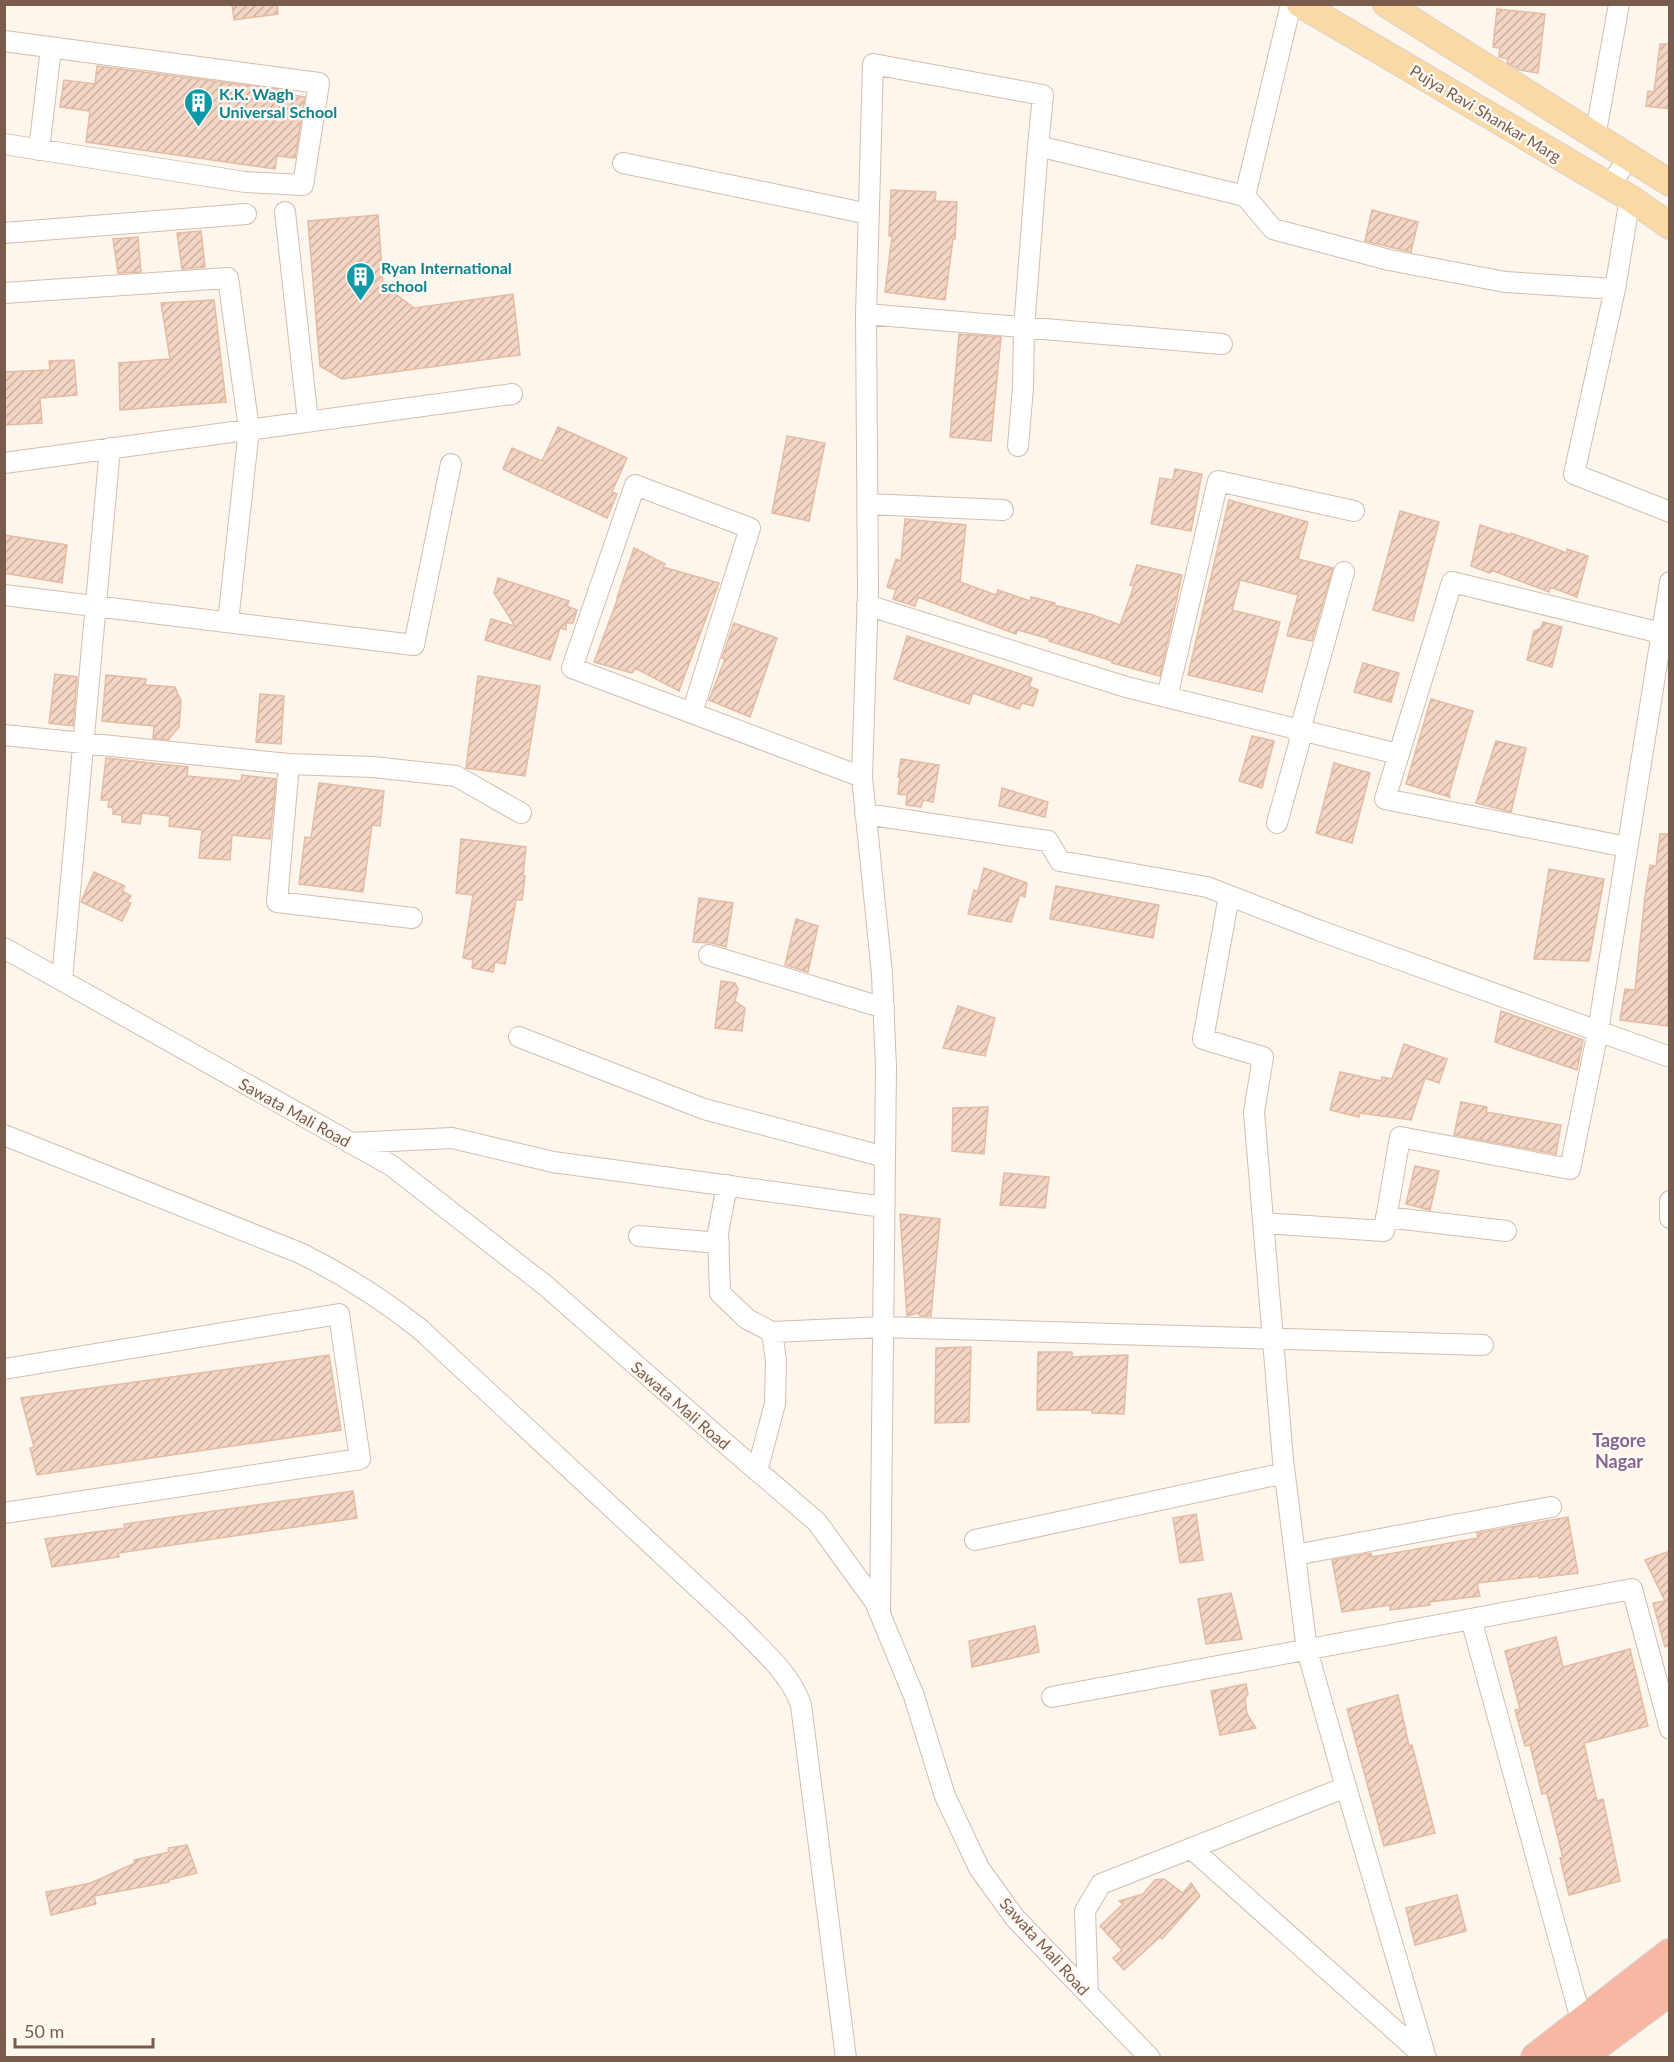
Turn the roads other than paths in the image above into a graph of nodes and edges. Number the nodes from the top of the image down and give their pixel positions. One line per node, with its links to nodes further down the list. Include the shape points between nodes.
1 (1292, 4): 15 (street)
2 (1300, 4): 14 (main road, Pujya Ravi Shankar Marg)
3 (1386, 4): 7 (main road)
4 (1619, 4): 7 (street)
5 (4, 41): 6 (street)
6 (51, 48): 10 (street); 10 (street, via 319,83 303,185 245,182)
7 (1595, 137): 11 (main road)
8 (4, 144): 10 (street)
9 (1038, 146): 15 (street); 18 (street, via 1043,95 873,64); 24 (street)
10 (39, 150)
11 (1629, 158): 13 (main road); 14 (street)
12 (624, 163): 18 (street)
13 (1670, 183)
14 (1620, 192): 19 (main road, Pujya Ravi Shankar Marg); 21 (street)
15 (1245, 196): 21 (street, via 1273,229 1389,260 1505,282)
16 (285, 212): 27 (street)
17 (246, 214): 20 (street)
18 (869, 214): 23 (street)
19 (1670, 226)
20 (4, 233)
21 (1615, 289): 36 (street, via 1574,474)
22 (4, 293): 28 (street, via 228,278)
23 (866, 314): 24 (street); 33 (street)
24 (1024, 328): 25 (street); 29 (street)
25 (1222, 344)
26 (512, 393): 27 (street)
27 (308, 422): 28 (street)
28 (249, 429): 30 (street); 42 (street)
29 (1018, 446)
30 (110, 448): 31 (street); 41 (street)
31 (4, 463)
32 (451, 464): 42 (street, via 414,645)
33 (867, 504): 34 (street); 40 (street)
34 (1003, 510)
35 (1354, 512): 44 (street, via 1218,481)
36 (1670, 512)
37 (1344, 572): 46 (street)
38 (1670, 582): 43 (street)
39 (4, 595): 41 (street)
40 (867, 605): 44 (street); 51 (street)
41 (95, 606): 42 (street); 48 (street)
42 (228, 622)
43 (1661, 633): 49 (street, via 1452,582); 55 (street)
44 (1167, 697): 46 (street)
45 (692, 713): 45 (street, via 572,668 635,485 750,528); 51 (street)
46 (1300, 730): 49 (street); 54 (street)
47 (4, 735): 48 (street)
48 (84, 743): 50 (street); 60 (street)
49 (1398, 754): 55 (street, via 1385,799)
50 (289, 764): 52 (street, via 373,767 456,776); 57 (street, via 277,902)
51 (862, 777): 53 (street)
52 (521, 813)
53 (865, 814): 56 (street, via 1048,841 1060,861 1208,887); 61 (street)
54 (1278, 823)
55 (1627, 847): 62 (street)
56 (1229, 896): 62 (street); 71 (street, via 1203,1039 1263,1057 1254,1112)
57 (412, 918)
58 (4, 948): 60 (street, Sawata Mali Road)
59 (709, 955): 61 (street)
60 (62, 981): 66 (street, Sawata Mali Road)
61 (884, 1008): 67 (street)
62 (1598, 1031): 64 (street); 70 (street, via 1570,1169 1400,1137)
63 (519, 1037): 67 (street, via 704,1109)
64 (1670, 1058)
65 (4, 1135): 97 (street, via 300,1253 377,1297 420,1329 781,1669 797,1692 801,1706)
66 (350, 1143): 68 (street, via 452,1138 553,1162); 80 (street, Sawata Mali Road, via 392,1166 546,1286)
67 (885, 1157): 69 (street)
68 (727, 1185): 69 (street); 74 (street)
69 (884, 1207): 75 (street)
70 (1386, 1217): 71 (street, via 1383,1231); 72 (street)
71 (1264, 1223): 77 (street)
72 (1506, 1231)
73 (639, 1236): 74 (street)
74 (718, 1243): 76 (street, via 720,1293 747,1320)
75 (883, 1327): 76 (street); 77 (street); 86 (street)
76 (772, 1332): 80 (street, via 775,1404)
77 (1273, 1339): 78 (street); 81 (street)
78 (1483, 1345)
79 (4, 1369): 83 (street, via 339,1314 360,1459)
80 (757, 1471): 86 (street, Sawata Mali Road, via 817,1522)
81 (1285, 1473): 84 (street); 85 (street)
82 (1551, 1507): 85 (street)
83 (4, 1513)
84 (975, 1540)
85 (1295, 1555): 88 (street)
86 (880, 1614): 95 (street, Sawata Mali Road, via 914,1696 945,1796 979,1868 1015,1918)
87 (1471, 1619): 88 (street); 90 (street, via 1632,1589); 96 (street)
88 (1308, 1650): 89 (street); 91 (street)
89 (1052, 1697)
90 (1670, 1729)
91 (1346, 1787): 92 (street); 92 (street, via 1426,2058)
92 (1191, 1848): 95 (street, via 1101,1884 1085,1911)
93 (1670, 1954): 96 (highway)
94 (1670, 1990): 100 (highway)
95 (1088, 1994): 98 (street, Sawata Mali Road)
96 (1582, 2023): 99 (highway)
97 (846, 2058)
98 (1150, 2058)
99 (1536, 2058)
100 (1579, 2058)

